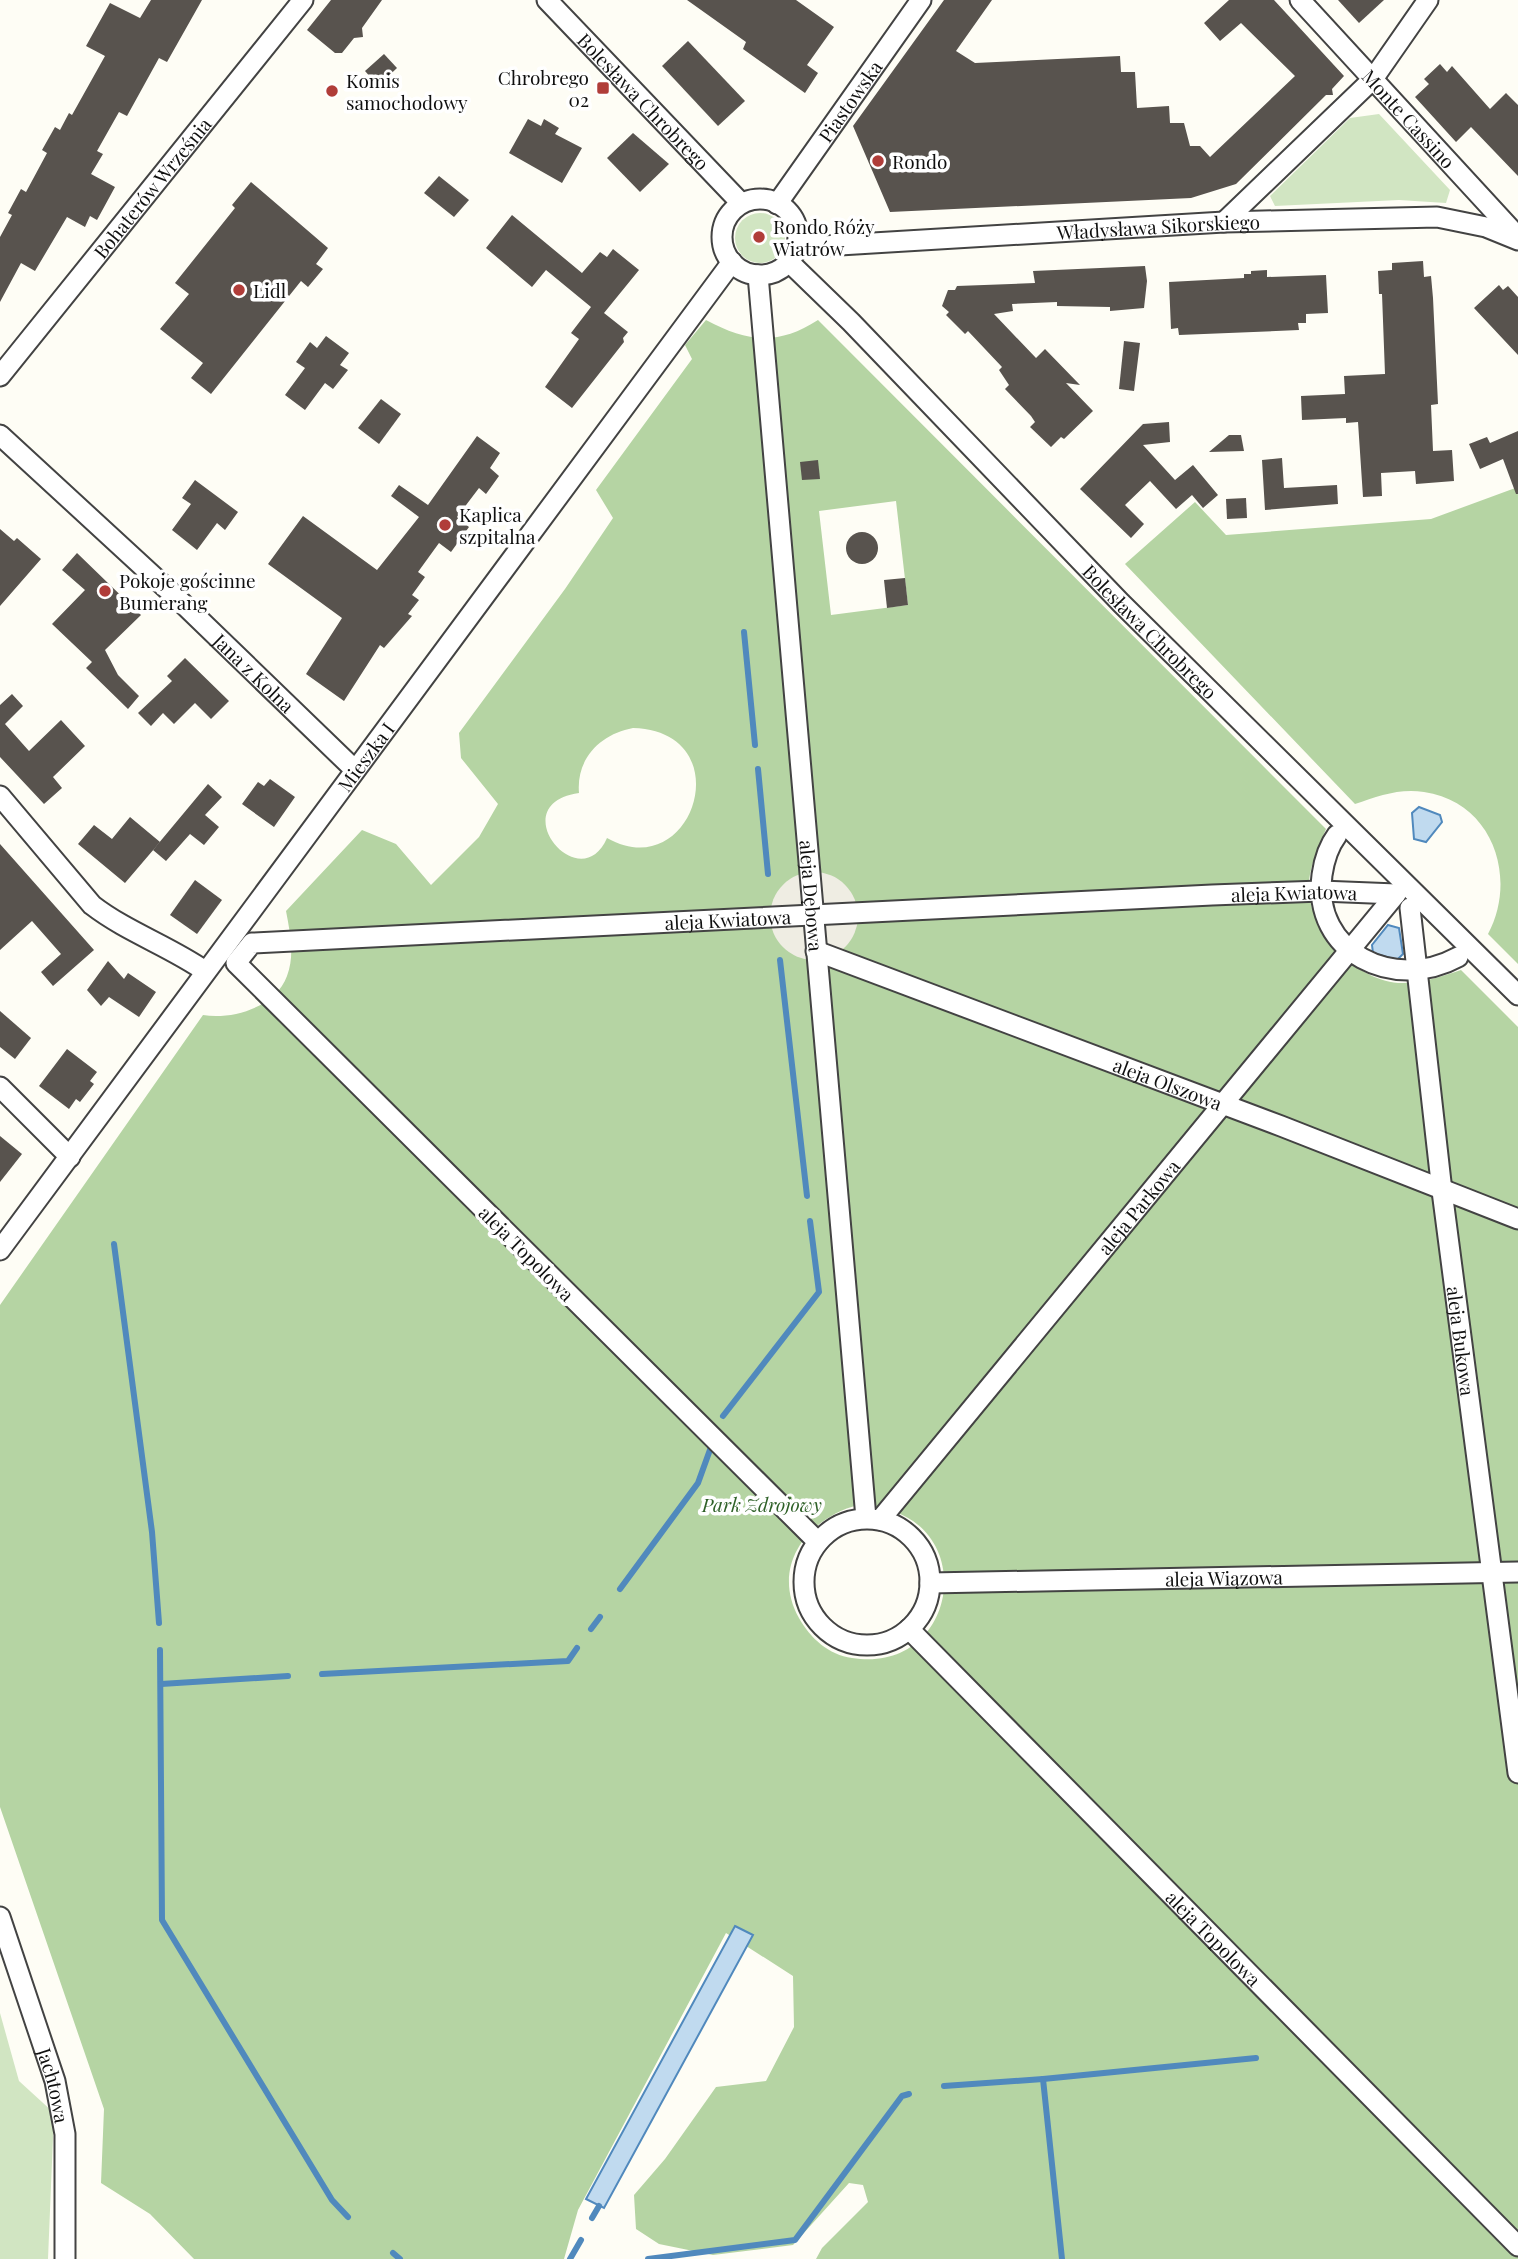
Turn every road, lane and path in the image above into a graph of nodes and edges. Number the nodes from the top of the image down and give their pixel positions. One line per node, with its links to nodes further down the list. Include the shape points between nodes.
1 (303, 0): 14 (street, Bohaterów Września)
2 (547, 0): 7 (street, Bolesława Chrobrego)
3 (922, 0): 8 (street, Piastowska)
4 (1300, 0): 6 (street, Monte Cassino)
5 (1428, 0): 6 (street)
6 (1373, 79): 9 (street); 10 (street, Monte Cassino)
7 (741, 203): 8 (street, via 758,199); 12 (street, via 723,227 722,243)
8 (777, 204): 11 (street, via 796,226)
9 (1224, 222): 10 (street, Władysława Sikorskiego, via 1437,217); 11 (street, Władysława Sikorskiego, via 824,246)
10 (1518, 238)
11 (793, 252): 13 (street, via 778,270); 28 (street, Bolesława Chrobrego, via 1121,603)
12 (732, 262): 13 (street); 16 (street, Mieszka I)
13 (758, 275): 21 (street, aleja Dębowa)
14 (0, 376)
15 (0, 435): 16 (street, Jana z Kolna)
16 (354, 769): 26 (street, Mieszka I)
17 (0, 796): 26 (street, via 92,905)
18 (1337, 835): 19 (street, via 1324,861)
19 (1321, 891): 20 (street, aleja Kwiatowa); 21 (street, aleja Kwiatowa); 22 (street, via 1331,926)
20 (1403, 901): 22 (street, aleja Parkowa); 27 (street, aleja Bukowa)
21 (813, 915): 23 (street, aleja Dębowa); 25 (street, aleja Kwiatowa, via 252,943)
22 (1351, 949): 27 (street, via 1381,968); 30 (street, aleja Parkowa)
23 (816, 951): 30 (street, aleja Olszowa); 35 (street, aleja Dębowa)
24 (1458, 957): 27 (street)
25 (236, 963): 36 (street, aleja Topolowa)
26 (205, 971): 31 (street, Mieszka I)
27 (1417, 971): 32 (street, aleja Bukowa)
28 (1518, 996)
29 (0, 1087): 31 (street)
30 (1223, 1105): 32 (street, aleja Olszowa); 35 (street, aleja Parkowa)
31 (69, 1157): 34 (street, Mieszka I)
32 (1442, 1191): 33 (street, aleja Olszowa); 38 (street, aleja Bukowa)
33 (1518, 1219)
34 (0, 1250)
35 (873, 1519): 36 (street, via 848,1521); 39 (street, via 897,1526 916,1543 928,1565)
36 (818, 1542): 40 (street, via 805,1570 804,1586 811,1610 826,1630 840,1639 873,1645)
37 (1518, 1572): 38 (street, aleja Wiązowa)
38 (1491, 1573): 39 (street, aleja Wiązowa); 41 (street, aleja Bukowa)
39 (930, 1583): 40 (street, via 920,1616)
40 (909, 1629): 43 (street, aleja Topolowa)
41 (1518, 1773)
42 (0, 1917): 44 (street, Jachtowa, via 55,2081 65,2134)
43 (1518, 2246)
44 (65, 2259)

